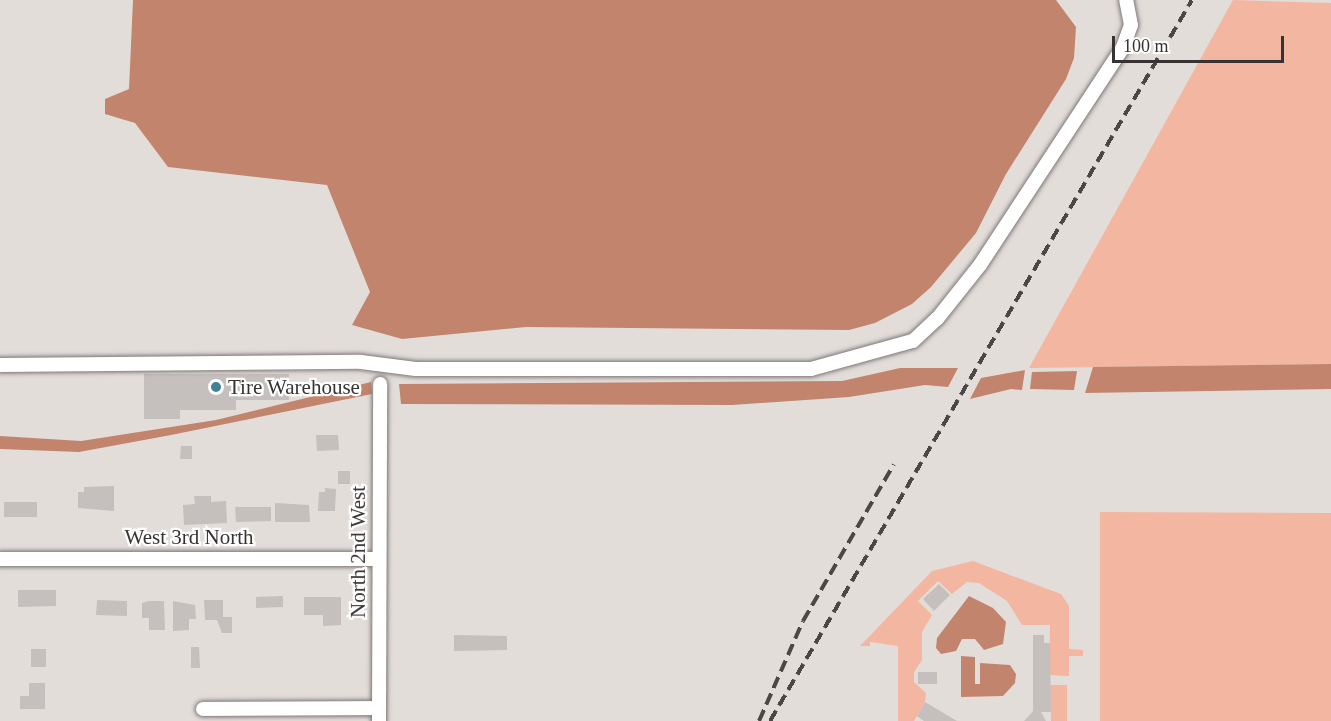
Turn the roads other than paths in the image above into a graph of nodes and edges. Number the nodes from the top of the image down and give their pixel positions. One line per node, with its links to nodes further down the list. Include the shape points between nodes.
1 (1126, 0): 2 (street, via 1131,25 1123,47 980,265 937,319 913,341 811,369 416,369 361,362)
2 (0, 365)
3 (380, 384): 5 (street, North 2nd West)
4 (0, 559): 5 (street, West 3rd North)
5 (379, 559): 7 (street, North 2nd West)
6 (203, 709): 7 (street)
7 (379, 715)

